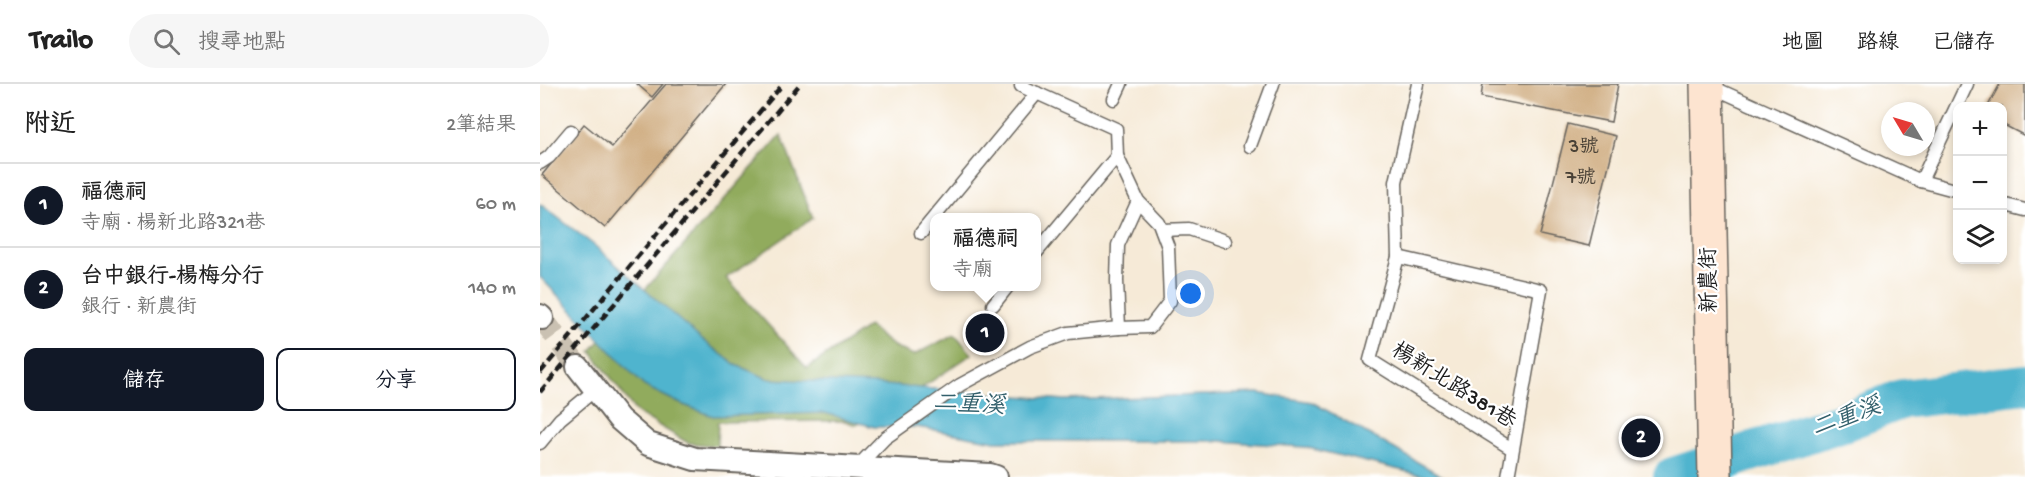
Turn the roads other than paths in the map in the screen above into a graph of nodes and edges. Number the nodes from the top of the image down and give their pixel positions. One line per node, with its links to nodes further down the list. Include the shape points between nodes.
1 (1022, 84): 7 (lane)
2 (1120, 84): 8 (lane)
3 (1273, 84): 10 (lane)
4 (1418, 84): 24 (lane, via 1395,182)
5 (1706, 84): 13 (lane); 35 (street, 新農街)
6 (1966, 84): 13 (lane)
7 (1037, 93): 11 (lane, via 1116,129); 18 (lane)
8 (1114, 99)
9 (571, 131): 12 (lane)
10 (1250, 146)
11 (1117, 156): 15 (lane); 23 (lane)
12 (540, 163)
13 (1921, 181): 14 (lane)
14 (1953, 190)
15 (1138, 201): 20 (lane); 27 (lane, via 1118,245)
16 (2007, 205): 17 (lane)
17 (2025, 210)
18 (938, 213)
19 (930, 222): 21 (lane)
20 (1162, 230): 22 (lane, via 1189,229); 27 (lane, via 1168,247 1170,301 1150,327)
21 (921, 233)
22 (1225, 242)
23 (1041, 247)
24 (1398, 257): 31 (lane, 楊新北路381巷, via 1370,360); 31 (lane, via 1541,290)
25 (1004, 291): 26 (lane)
26 (993, 305)
27 (1119, 328): 32 (lane, via 1068,333 960,385 885,438)
28 (578, 367): 29 (street)
29 (595, 390): 30 (lane, via 560,419); 32 (street, via 619,419 648,444 695,459)
30 (540, 443)
31 (1512, 449): 34 (lane)
32 (856, 468): 33 (street)
33 (996, 477)
34 (1508, 477)
35 (1715, 477)

